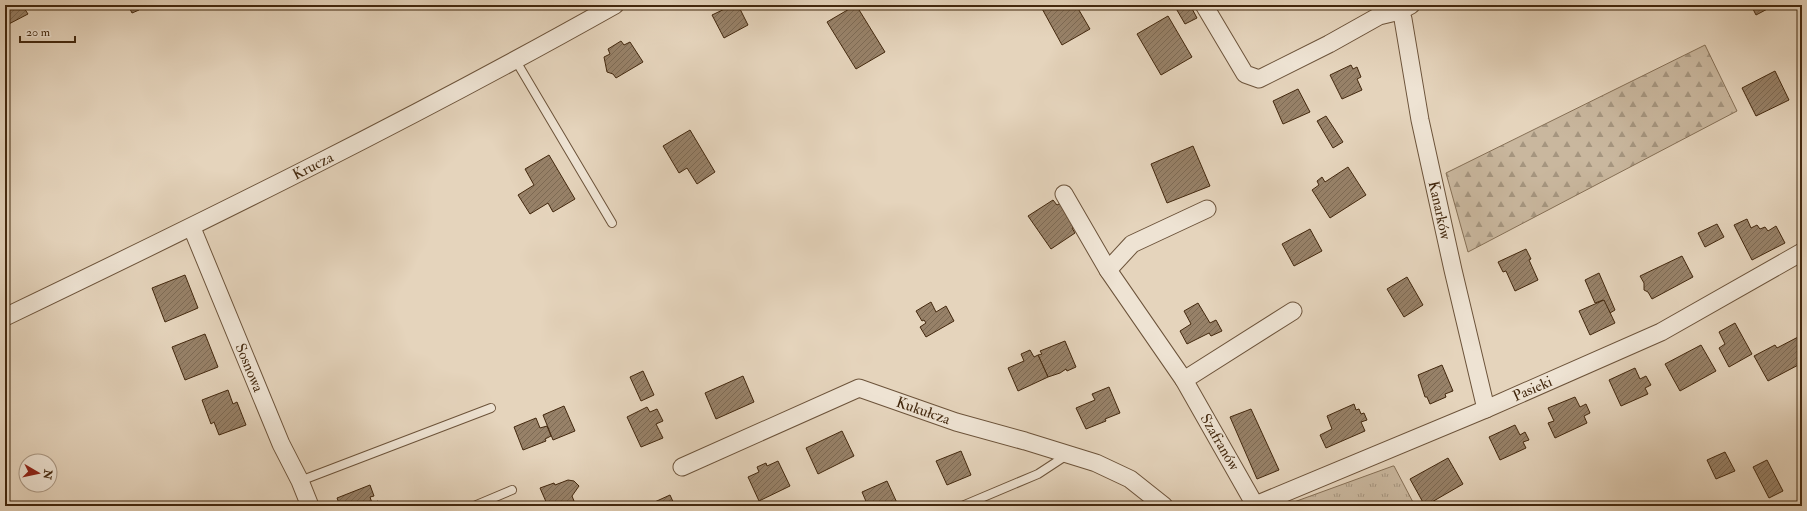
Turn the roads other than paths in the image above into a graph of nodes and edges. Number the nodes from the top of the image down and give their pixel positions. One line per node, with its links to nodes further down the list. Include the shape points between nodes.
1 (615, 5): 4 (street, Krucza)
2 (1204, 5): 3 (street, Kanarków, via 1245,74 1259,79 1379,16)
3 (1403, 7): 15 (street, Kanarków, via 1420,120)
4 (516, 61): 7 (lane); 8 (street, Krucza)
5 (1064, 194): 10 (street, Szafranów)
6 (1207, 209): 10 (street, via 1132,244)
7 (612, 223)
8 (192, 228): 12 (street, Krucza); 18 (street, Sosnowa, via 281,444)
9 (1802, 252): 15 (street, Pasieki, via 1661,332)
10 (1108, 270): 13 (street, Szafranów)
11 (1293, 311): 13 (street)
12 (5, 317)
13 (1184, 380): 20 (street, Szafranów)
14 (491, 408): 18 (lane)
15 (1486, 409): 20 (street, Pasieki)
16 (1068, 455): 17 (street, Kukułcza, via 956,422 859,388); 23 (lane, via 1038,474); 24 (street, Kukułcza, via 1096,463 1130,479)
17 (682, 467)
18 (300, 481): 21 (street, Sosnowa)
19 (512, 490): 22 (lane)
20 (1254, 505)
21 (310, 506)
22 (474, 506)
23 (962, 506)
24 (1164, 506)

